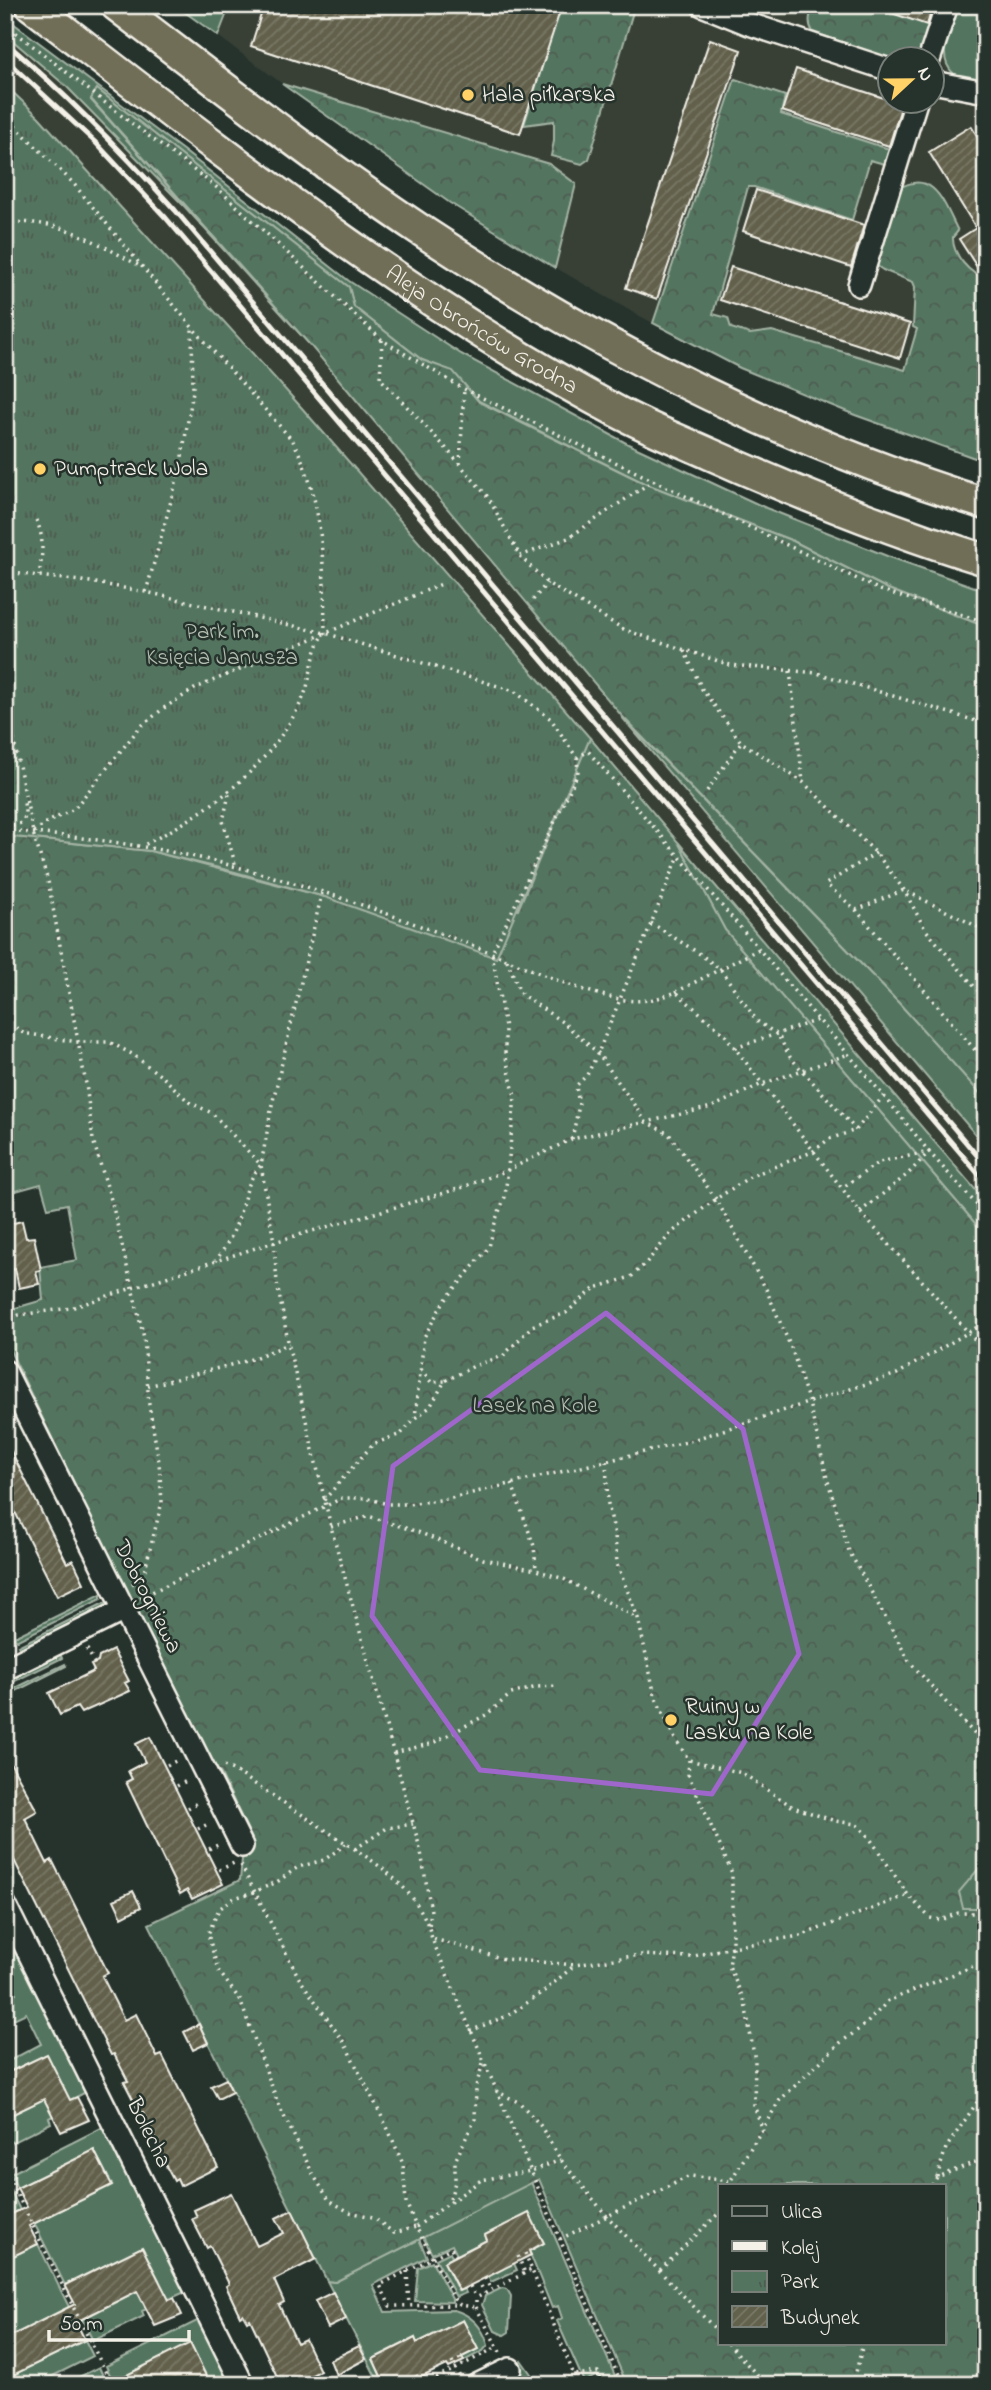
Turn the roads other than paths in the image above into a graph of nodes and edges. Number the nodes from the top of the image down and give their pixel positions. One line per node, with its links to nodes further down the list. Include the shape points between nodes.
1 (31, 5): 12 (highway, Aleja Obrońców Grodna, via 319,224 472,326 619,412 780,485)
2 (116, 5): 11 (highway, via 422,231 594,335 813,441)
3 (702, 5): 6 (street)
4 (947, 5): 5 (street)
5 (934, 46)
6 (876, 65)
7 (946, 85): 8 (street)
8 (986, 92)
9 (912, 116): 10 (street)
10 (859, 285)
11 (986, 504)
12 (986, 560)
13 (5, 1371): 14 (street, Dobrogniewa)
14 (120, 1602): 15 (street); 16 (street, Dobrogniewa, via 196,1754)
15 (5, 1669)
16 (239, 1854)
17 (5, 1905): 19 (street, Bolecha)
18 (510, 2369): 20 (street)
19 (243, 2385)
20 (477, 2385)

